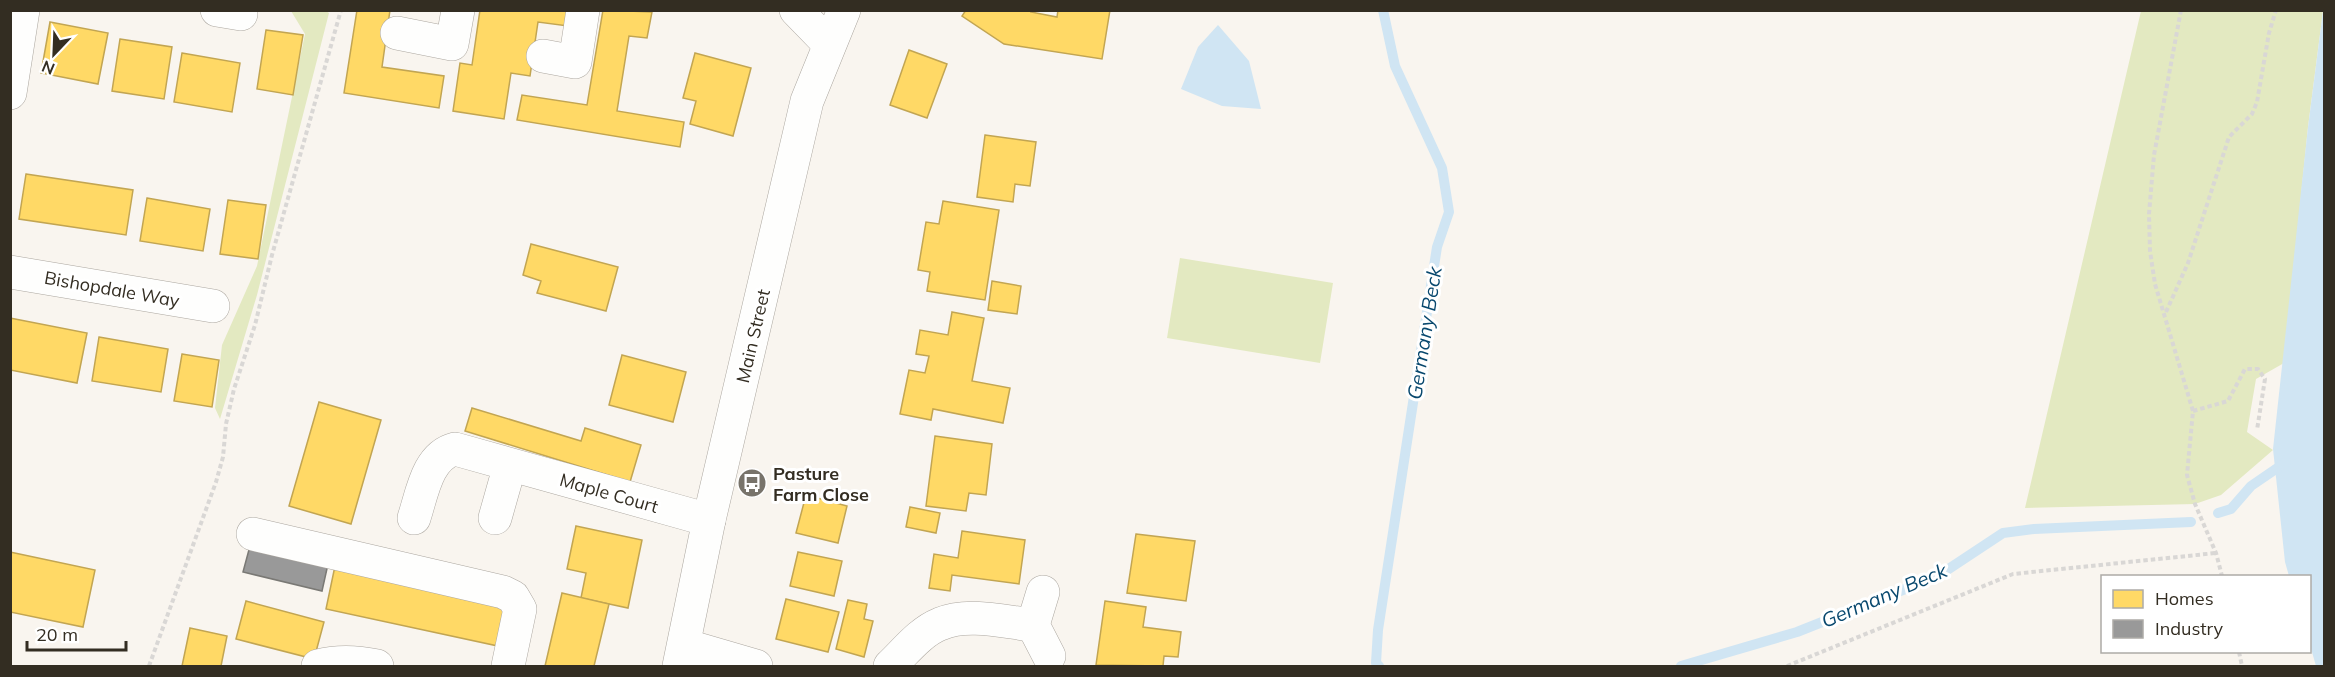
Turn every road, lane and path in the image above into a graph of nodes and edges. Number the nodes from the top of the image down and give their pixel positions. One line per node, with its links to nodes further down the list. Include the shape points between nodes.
1 (23, 10): 12 (street)
2 (341, 10): 29 (path, via 234,389 216,482)
3 (458, 10): 9 (street, via 452,44)
4 (583, 10): 11 (street, via 575,62)
5 (796, 10): 10 (street)
6 (844, 10): 10 (street, Main Street)
7 (2181, 10): 15 (path, via 2154,155 2149,214 2155,284)
8 (2276, 10): 15 (path, via 2255,108 2229,137 2188,263)
9 (397, 33)
10 (829, 44): 21 (street, Main Street, via 807,101)
11 (543, 56)
12 (10, 93)
13 (10, 272): 14 (street, Bishopdale Way)
14 (213, 306)
15 (2165, 313): 16 (path)
16 (2193, 411): 17 (path, via 2228,400 2245,369 2258,369 2265,379); 23 (path, via 2187,475)
17 (2257, 430)
18 (510, 465): 19 (street, Maple Court, via 454,449 444,452 434,462); 20 (street); 21 (street, Maple Court)
19 (414, 518)
20 (495, 518)
21 (709, 520): 27 (street, Main Street)
22 (253, 534): 32 (street, via 492,588 513,597 520,609)
23 (2217, 553): 24 (path); 35 (path, via 2013,574)
24 (2222, 575)
25 (1043, 592): 26 (street)
26 (1033, 625): 28 (street); 34 (street, via 965,618 939,624)
27 (682, 656): 33 (street)
28 (1049, 656)
29 (149, 666)
30 (318, 666): 31 (street)
31 (377, 666)
32 (508, 666)
33 (756, 666)
34 (890, 666)
35 (1787, 666)

